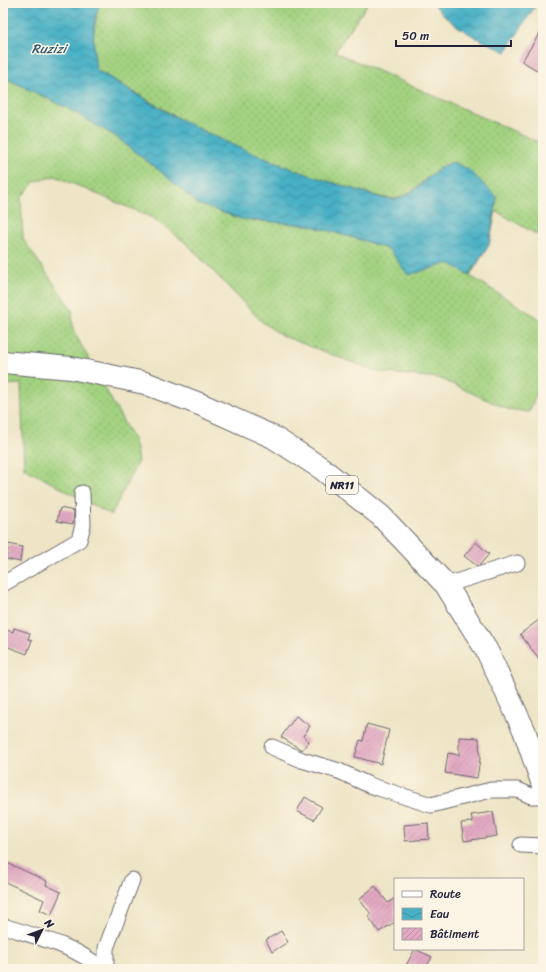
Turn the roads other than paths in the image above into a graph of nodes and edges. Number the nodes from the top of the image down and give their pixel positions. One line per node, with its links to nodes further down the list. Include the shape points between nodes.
1 (3, 362): 5 (highway, NR11, via 71,368 145,383 202,405 272,437 321,468 381,516)
2 (82, 493): 4 (street, via 83,526 79,540)
3 (517, 563): 5 (street)
4 (3, 584)
5 (446, 585): 7 (highway, NR11, via 487,651 524,730)
6 (272, 747): 8 (street, via 302,760 339,771 369,785 431,805 491,790 518,790 531,796)
7 (543, 784)
8 (543, 796)
9 (521, 845): 10 (street)
10 (543, 846)
11 (132, 880): 14 (street, via 106,948)
12 (3, 926): 13 (street, via 65,946 90,959)
13 (102, 969)
14 (106, 969)

